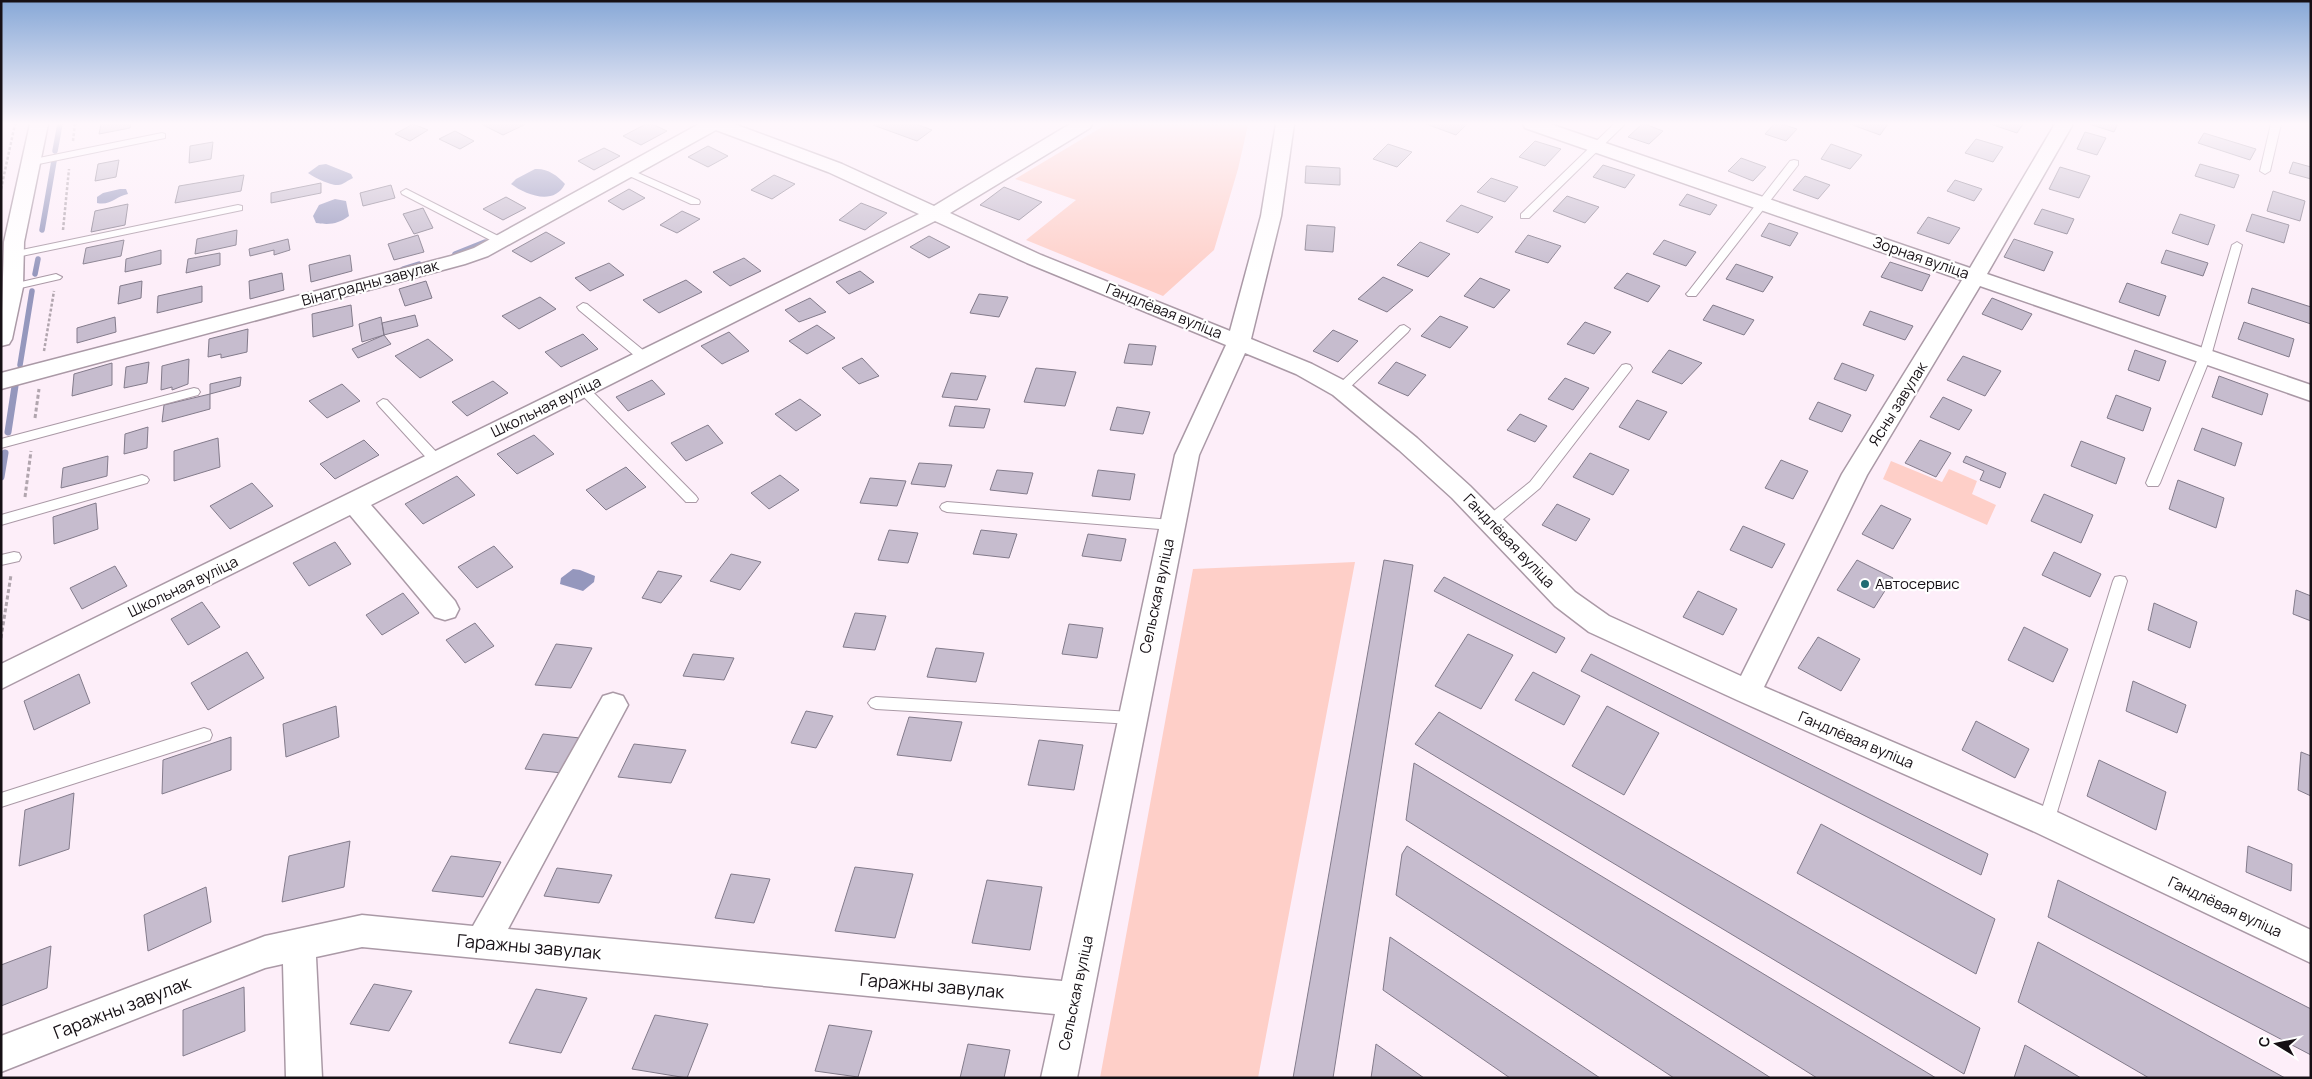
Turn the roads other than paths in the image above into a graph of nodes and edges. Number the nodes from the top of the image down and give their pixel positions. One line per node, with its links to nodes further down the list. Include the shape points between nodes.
1 (27, 174): 19 (street)
2 (625, 174): 17 (street, Вінаградны завулак)
3 (634, 174): 12 (lane)
4 (849, 174): 15 (street, Гандлёвая вуліца)
5 (1000, 174): 15 (street, Школьная вуліца)
6 (1277, 174): 27 (street, Сельская вуліца, via 1271,216)
7 (1569, 174): 16 (lane)
8 (1681, 174): 13 (street, Зорная вуліца)
9 (1785, 174): 13 (lane)
10 (2035, 174): 21 (street, Ясны завулак)
11 (406, 192): 17 (lane)
12 (695, 202)
13 (1764, 203): 21 (street, Зорная вуліца); 23 (lane)
14 (238, 208): 19 (lane)
15 (934, 214): 27 (street, Гандлёвая вуліца, via 1034,259); 29 (street, Школьная вуліца)
16 (1525, 216)
17 (500, 241): 31 (street, Вінаградны завулак, via 458,260)
18 (2237, 245): 28 (lane)
19 (12, 255): 22 (street)
20 (56, 277): 22 (lane)
21 (1975, 277): 28 (street, Зорная вуліца); 50 (street, Ясны завулак, via 1855,474)
22 (12, 287): 26 (street)
23 (1692, 294)
24 (583, 307): 29 (lane)
25 (1404, 329): 33 (lane)
26 (1, 339)
27 (1239, 341): 33 (street, Гандлёвая вуліца); 46 (street, Сельская вуліца, via 1187,454)
28 (2205, 356): 35 (street, Зорная вуліца); 40 (lane)
29 (645, 358): 32 (street, Школьная вуліца)
30 (1626, 368): 45 (lane, via 1535,484)
31 (1, 381)
32 (583, 389): 38 (street, Школьная вуліца); 41 (lane)
33 (1341, 389): 45 (street, Гандлёвая вуліца, via 1415,450)
34 (194, 392): 37 (lane)
35 (2311, 393)
36 (383, 403): 38 (lane)
37 (1, 444)
38 (437, 461): 42 (street, Школьная вуліца)
39 (142, 480): 44 (lane)
40 (2153, 483)
41 (691, 499)
42 (354, 502): 48 (street); 49 (street, Школьная вуліца)
43 (947, 507): 46 (lane)
44 (1, 520)
45 (1490, 522): 50 (street, Гандлёвая вуліца, via 1565,599 1599,624)
46 (1172, 525): 53 (street, Сельская вуліца)
47 (2120, 581): 56 (lane)
48 (445, 609)
49 (1, 677)
50 (1747, 692): 56 (street, Гандлёвая вуліца)
51 (876, 703): 53 (lane)
52 (612, 705): 57 (street)
53 (1132, 718): 60 (street, Сельская вуліца)
54 (204, 735): 55 (lane)
55 (1, 800)
56 (2046, 822): 59 (street, Гандлёвая вуліца)
57 (482, 942): 58 (street, Гаражны завулак, via 362,931); 60 (street, Гаражны завулак)
58 (299, 945): 61 (street, Гаражны завулак, via 264,952); 62 (street)
59 (2311, 947)
60 (1076, 999): 63 (street, Сельская вуліца)
61 (1, 1054)
62 (304, 1078)
63 (1058, 1078)

